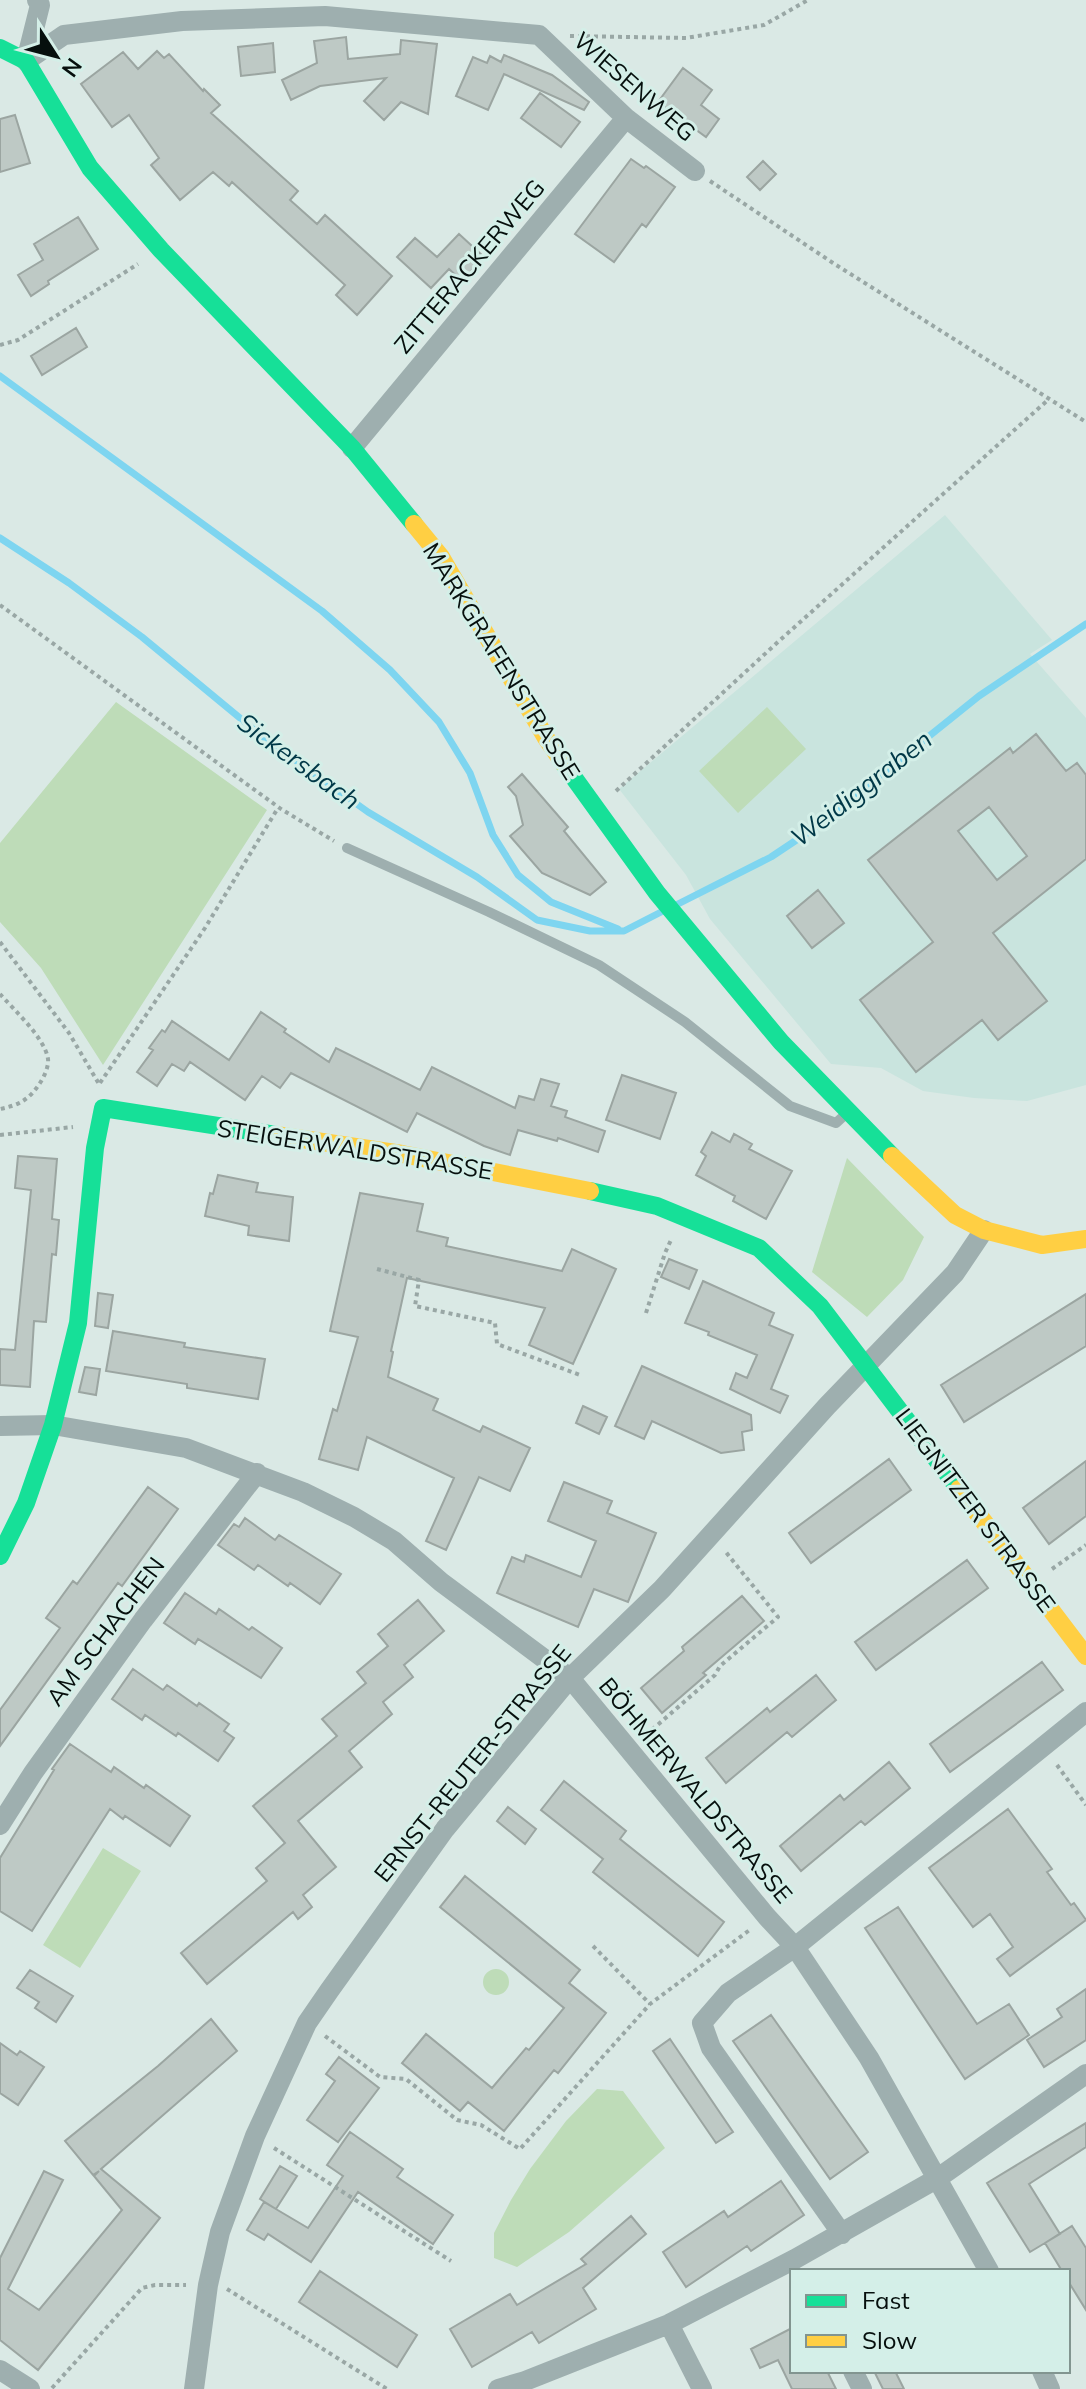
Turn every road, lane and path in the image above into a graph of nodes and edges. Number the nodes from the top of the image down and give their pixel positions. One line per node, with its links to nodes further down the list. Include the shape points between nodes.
1 (37, 0): 5 (street)
2 (808, 0): 3 (path, via 764,25 686,38)
3 (539, 35): 5 (street, WIESENWEG, via 325,16 182,21 64,35); 6 (street, WIESENWEG)
4 (0, 48): 5 (street)
5 (26, 61): 8 (street, MARKGRAFENSTRASSE, via 90,168)
6 (626, 118): 7 (street, WIESENWEG); 12 (street, ZITTERACKERWEG)
7 (695, 171): 10 (path)
8 (161, 250): 9 (path, via 18,340); 12 (street, MARKGRAFENSTRASSE)
9 (0, 345)
10 (1049, 399): 11 (path); 15 (path)
11 (1086, 422)
12 (352, 448): 15 (street, MARKGRAFENSTRASSE, via 441,557 546,738)
13 (0, 605): 14 (path)
14 (278, 807): 16 (path); 19 (path, via 205,928)
15 (595, 808): 22 (street, MARKGRAFENSTRASSE, via 681,923 781,1042)
16 (347, 848): 22 (lane, via 599,965 685,1022 790,1106 836,1123)
17 (0, 942): 19 (path, via 69,1033)
18 (0, 994): 21 (path, via 42,1043 49,1061 32,1095)
19 (99, 1085): 20 (path)
20 (103, 1108): 23 (street); 25 (street, STEIGERWALDSTRASSE, via 402,1154 562,1185)
21 (0, 1109)
22 (849, 1112): 26 (street, MARKGRAFENSTRASSE, via 955,1215)
23 (99, 1128): 24 (path); 32 (street, via 78,1323)
24 (0, 1135)
25 (684, 1216): 29 (path, via 665,1253); 30 (street, STEIGERWALDSTRASSE, via 759,1248 820,1306)
26 (984, 1230): 27 (street, MARKGRAFENSTRASSE, via 1042,1245); 30 (street, ERNST-REUTER-STRASSE, via 955,1273)
27 (1086, 1239)
28 (377, 1269): 31 (path, via 419,1280 415,1306 495,1323 497,1344)
29 (646, 1313)
30 (866, 1365): 35 (street, ERNST-REUTER-STRASSE); 38 (street, LIEGNITZER STRASSE)
31 (580, 1375)
32 (53, 1425): 33 (street, BÖHMERWALDSTRASSE); 34 (street, BÖHMERWALDSTRASSE, via 186,1448); 37 (street, via 26,1503)
33 (0, 1426)
34 (257, 1473): 40 (street, BÖHMERWALDSTRASSE, via 394,1541); 45 (street, AM SCHACHEN, via 143,1620)
35 (711, 1533): 40 (street, ERNST-REUTER-STRASSE); 43 (path, via 778,1617)
36 (1086, 1545): 38 (path)
37 (0, 1556)
38 (1032, 1583): 39 (street, LIEGNITZER STRASSE)
39 (1086, 1656)
40 (570, 1678): 43 (street, BÖHMERWALDSTRASSE); 50 (street, ERNST-REUTER-STRASSE, via 445,1829)
41 (1086, 1712): 42 (street)
42 (1044, 1746): 44 (path); 48 (street)
43 (629, 1750): 46 (street, BÖHMERWALDSTRASSE)
44 (1086, 1805)
45 (0, 1825)
46 (767, 1917): 48 (street, BÖHMERWALDSTRASSE); 49 (path)
47 (593, 1946): 49 (path)
48 (795, 1947): 53 (street, BÖHMERWALDSTRASSE, via 869,2058); 54 (street, via 728,1993 702,2023 711,2048)
49 (650, 2004): 50 (path, via 520,2149 481,2125 457,2120 406,2079 380,2077)
50 (307, 2023): 52 (street, ERNST-REUTER-STRASSE)
51 (1086, 2074): 53 (street)
52 (255, 2136): 55 (path); 58 (street, ERNST-REUTER-STRASSE, via 220,2232)
53 (938, 2178): 54 (street); 57 (street, BÖHMERWALDSTRASSE)
54 (842, 2234): 56 (street)
55 (451, 2261)
56 (798, 2265): 59 (street)
57 (988, 2269)
58 (208, 2285): 63 (path, via 142,2288); 64 (street, ERNST-REUTER-STRASSE); 65 (path, via 232,2290)
59 (669, 2324): 61 (street); 67 (street)
60 (0, 2370): 62 (street)
61 (527, 2385): 66 (street)
62 (30, 2389)
63 (51, 2389)
64 (194, 2389)
65 (387, 2389)
66 (498, 2389)
67 (702, 2389)

